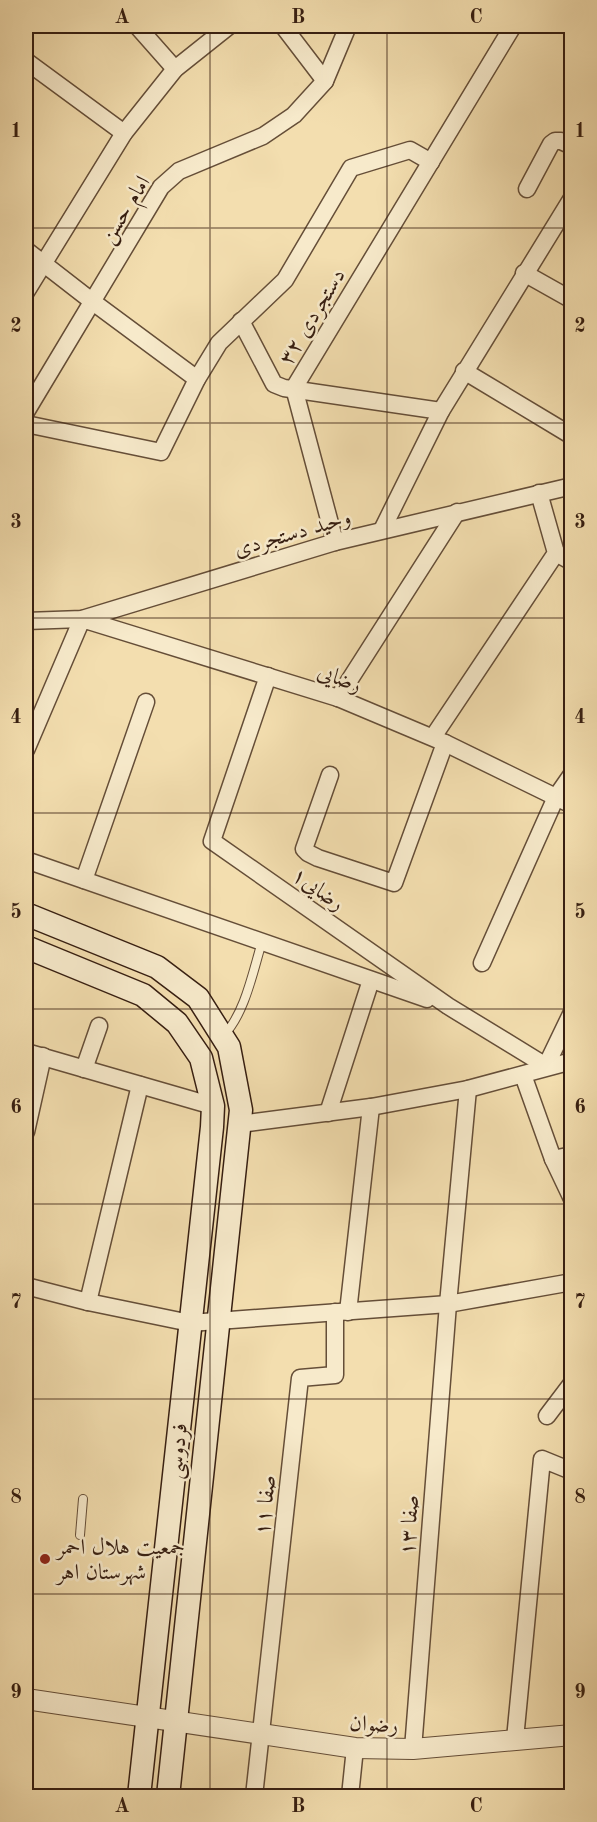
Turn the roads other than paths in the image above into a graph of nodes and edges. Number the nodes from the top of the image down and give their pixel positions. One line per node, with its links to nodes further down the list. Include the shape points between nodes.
1 (137, 26): 7 (street)
2 (230, 26): 7 (street, امام حسن)
3 (283, 26): 8 (street)
4 (348, 26): 8 (street, امام حسن)
5 (513, 26): 11 (street, دستجردی ۳۲)
6 (26, 62): 9 (street)
7 (175, 69): 9 (street, امام حسن)
8 (325, 81): 20 (street, امام حسن, via 294,115 263,136 179,171 161,187)
9 (124, 133): 16 (street, امام حسن)
10 (572, 146): 12 (street, via 561,141 551,144)
11 (431, 162): 21 (street, via 410,150 351,168 285,280); 24 (street, دستجردی ۳۲)
12 (527, 189)
13 (572, 198): 14 (street)
14 (566, 220): 17 (street)
15 (26, 250): 16 (street)
16 (42, 263): 18 (street, امام حسن); 20 (street)
17 (524, 273): 19 (street); 22 (street)
18 (26, 292)
19 (572, 300)
20 (93, 302): 23 (street); 26 (street, امام حسن)
21 (241, 321): 23 (street, via 219,342); 24 (street, via 274,384)
22 (464, 371): 25 (street); 28 (street)
23 (197, 379): 27 (street, via 161,452)
24 (294, 388): 25 (street); 33 (street, دستجردی ۳۲)
25 (441, 411): 32 (street)
26 (26, 412)
27 (26, 424)
28 (572, 436)
29 (572, 486): 30 (street, وحید دستجردی)
30 (539, 493): 31 (street, وحید دستجردی); 34 (street)
31 (457, 512): 32 (street, وحید دستجردی); 39 (street)
32 (382, 530): 33 (street, وحید دستجردی)
33 (335, 542): 36 (street, وحید دستجردی)
34 (556, 553): 35 (street); 41 (street)
35 (572, 562)
36 (82, 619): 37 (street, وحید دستجردی); 38 (street, رضایی); 42 (street)
37 (26, 621)
38 (268, 676): 39 (street, رضایی); 54 (street, رضایی۱, via 212,841)
39 (338, 698): 41 (street, رضایی)
40 (146, 702): 48 (street)
41 (439, 740): 44 (street, via 394,882 318,858 304,849); 45 (street, رضایی)
42 (26, 750)
43 (572, 774): 45 (street)
44 (330, 775)
45 (556, 797): 46 (street, رضایی); 52 (street)
46 (572, 805)
47 (26, 860): 48 (street)
48 (84, 880): 50 (street)
49 (26, 914): 57 (main road, فردوسی, via 157,967 198,998)
50 (262, 942): 53 (street); 57 (lane, via 241,1008 232,1027)
51 (26, 947): 66 (main road, فردوسی, via 143,995 177,1023 201,1058)
52 (482, 963)
53 (371, 980): 54 (street); 68 (street)
54 (448, 1006): 61 (street, رضایی۱)
55 (572, 1012): 61 (street)
56 (99, 1026): 62 (street)
57 (222, 1036): 69 (main road, فردوسی, via 229,1047)
58 (26, 1052): 59 (street)
59 (43, 1056): 62 (street); 70 (street)
60 (572, 1060): 61 (street)
61 (546, 1066): 63 (street)
62 (84, 1069): 64 (street)
63 (523, 1075): 65 (street); 72 (street)
64 (140, 1085): 66 (street); 76 (street)
65 (468, 1089): 67 (street); 77 (street, صفا ۱۳)
66 (213, 1106): 80 (main road, فردوسی)
67 (371, 1107): 68 (street); 78 (street)
68 (328, 1113): 69 (street)
69 (240, 1124): 79 (main road, فردوسی)
70 (26, 1132)
71 (572, 1155): 72 (street)
72 (553, 1158): 73 (street)
73 (572, 1199)
74 (572, 1282): 77 (street)
75 (26, 1286): 76 (street)
76 (88, 1302): 80 (street)
77 (448, 1304): 78 (street); 93 (street, صفا ۱۳)
78 (341, 1312): 79 (street); 89 (street, صفا ۱۱, via 335,1375 300,1378)
79 (218, 1321): 80 (street); 88 (main road, فردوسی)
80 (190, 1323): 87 (main road, فردوسی)
81 (572, 1383): 82 (street)
82 (547, 1416)
83 (572, 1473): 91 (street, via 542,1459)
84 (83, 1499): 85 (lane)
85 (80, 1535)
86 (26, 1699): 87 (street, رضوان)
87 (148, 1718): 88 (street, رضوان); 94 (main road, فردوسی)
88 (176, 1723): 89 (street, رضوان); 95 (main road, فردوسی)
89 (261, 1735): 92 (street, رضوان); 96 (street)
90 (572, 1735): 91 (street, رضوان)
91 (515, 1740): 93 (street, رضوان)
92 (355, 1748): 93 (street, رضوان); 97 (street)
93 (413, 1749)
94 (139, 1797)
95 (168, 1797)
96 (254, 1797)
97 (350, 1797)

